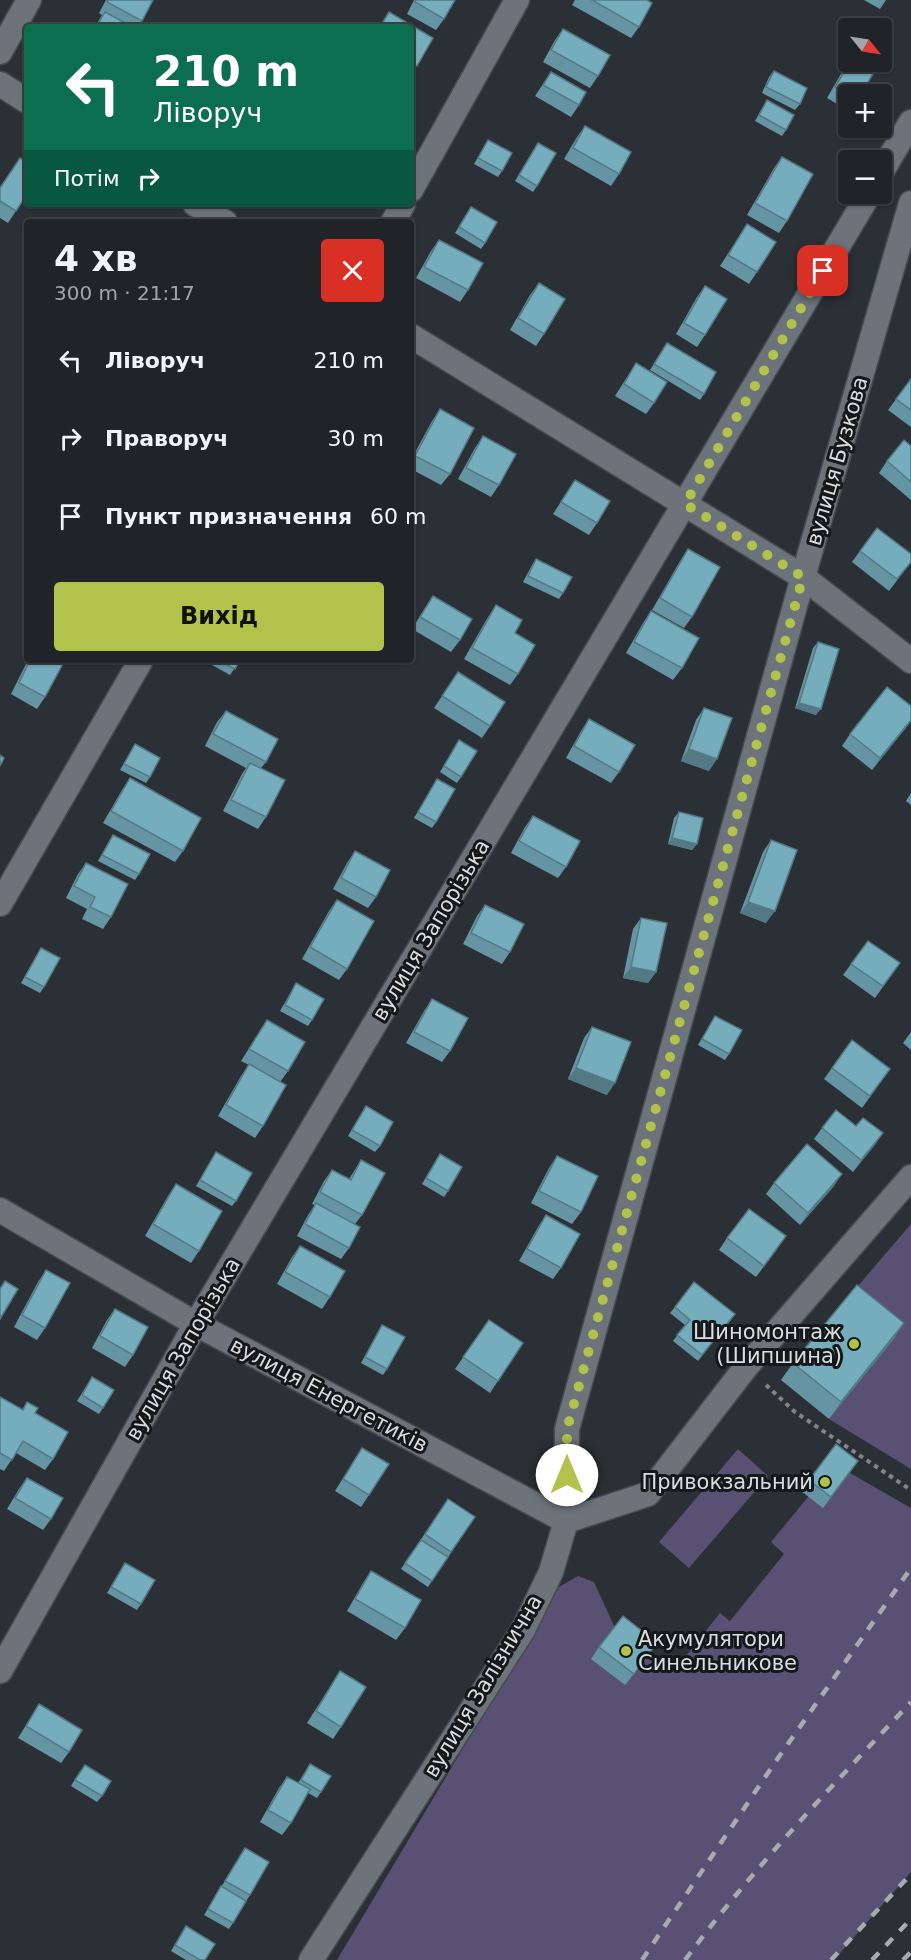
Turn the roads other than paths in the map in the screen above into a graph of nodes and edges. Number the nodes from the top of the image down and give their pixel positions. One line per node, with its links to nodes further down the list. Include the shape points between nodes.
1 (29, 0): 3 (street)
2 (518, 0): 8 (street)
3 (0, 52)
4 (0, 84): 5 (street)
5 (24, 99)
6 (911, 122): 7 (street)
7 (892, 154)
8 (414, 185)
9 (911, 203): 15 (street, вулиця Бузкова)
10 (863, 204): 14 (street, вулиця Запорізька)
11 (200, 207): 12 (street)
12 (220, 219)
13 (414, 338): 14 (street)
14 (685, 504): 15 (street); 21 (street, вулиця Запорізька)
15 (803, 577): 16 (street); 22 (street, вулиця Бузкова, via 567,1429)
16 (911, 661)
17 (139, 663): 18 (street)
18 (0, 904)
19 (911, 1177): 22 (street, via 746,1367 648,1494)
20 (0, 1210): 21 (street, вулиця Енергетиків)
21 (196, 1324): 22 (street, вулиця Енергетиків); 23 (street, вулиця Запорізька)
22 (566, 1521): 24 (street, вулиця Залізнична, via 551,1572 523,1630)
23 (0, 1671)
24 (311, 1960)

